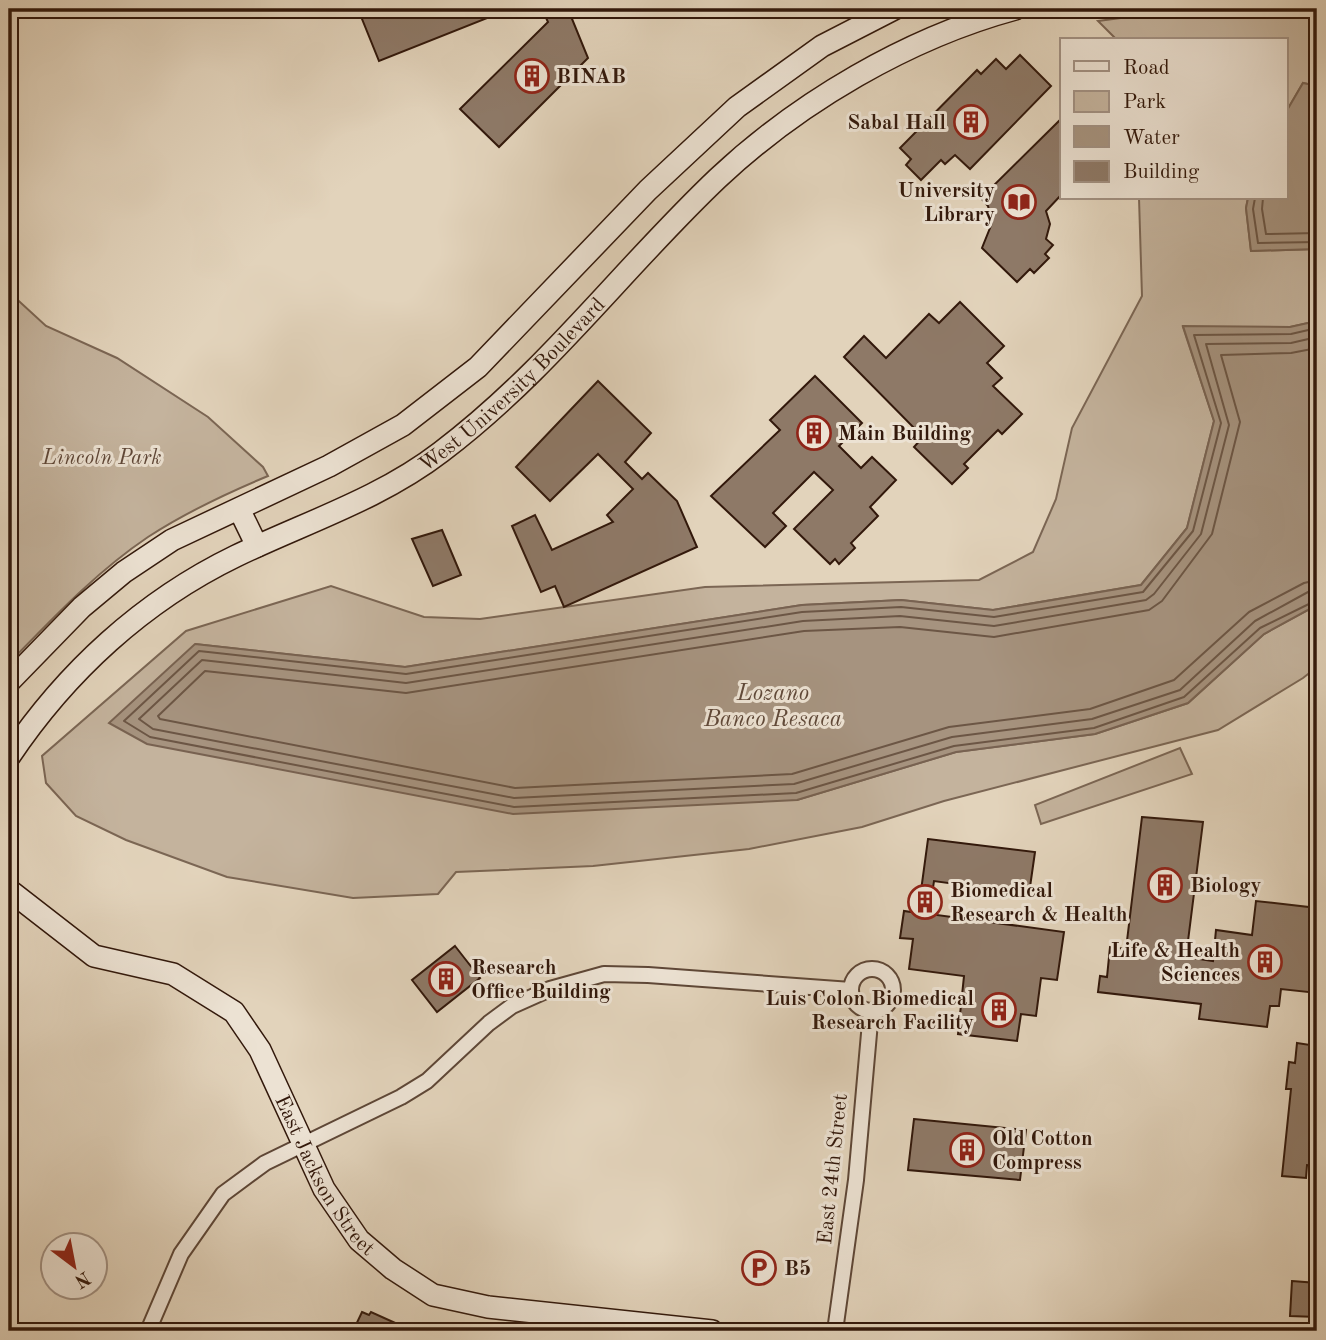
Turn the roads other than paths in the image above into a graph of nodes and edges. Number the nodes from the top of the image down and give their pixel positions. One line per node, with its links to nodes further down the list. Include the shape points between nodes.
1 (894, 9): 3 (main road, West University Boulevard, via 822,46 737,107 648,190 478,367 403,425)
2 (1016, 9): 4 (main road, West University Boulevard, via 912,48 807,109 719,177 517,389 480,421 400,479)
3 (239, 509): 4 (main road); 5 (main road, West University Boulevard, via 172,540 124,572)
4 (257, 546): 6 (main road, West University Boulevard, via 181,586 132,621 61,688)
5 (9, 682)
6 (9, 757)
7 (9, 890): 10 (main road, East Jackson Street, via 94,956 173,974 234,1012 260,1049)
8 (851, 990): 9 (street, via 856,1005); 9 (street, via 855,978 866,970 879,970 889,978 892,998 884,1008); 10 (street, via 604,974 550,989 512,1006 489,1023 427,1081)
9 (871, 1011): 13 (street, East 24th Street, via 856,1180)
10 (304, 1146): 11 (street, via 265,1163 223,1194 181,1254); 12 (main road, East Jackson Street, via 324,1189 359,1240 433,1295 488,1307)
11 (148, 1331)
12 (712, 1331)
13 (835, 1331)

